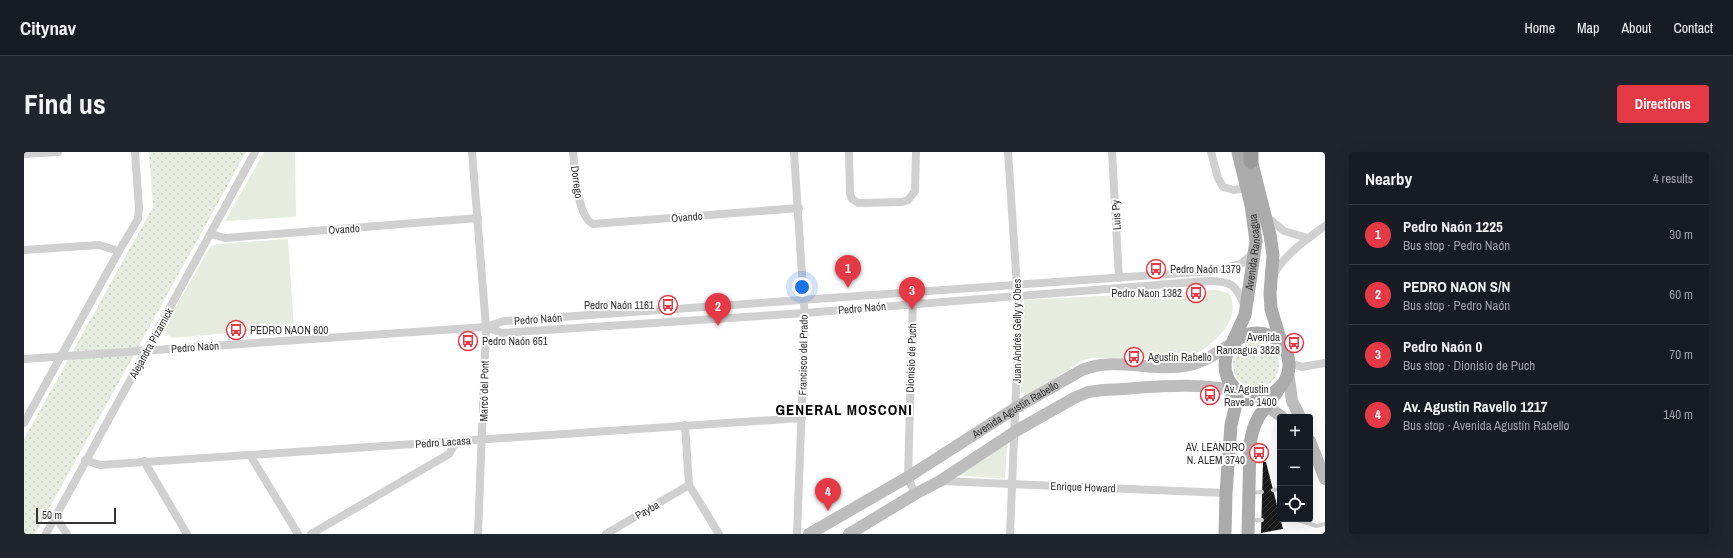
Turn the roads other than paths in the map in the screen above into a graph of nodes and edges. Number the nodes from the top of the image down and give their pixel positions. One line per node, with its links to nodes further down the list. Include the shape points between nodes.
1 (58, 152): 13 (street)
2 (135, 152): 24 (street, via 138,220)
3 (255, 152): 21 (street, Alejandra Pizarnick)
4 (472, 152): 19 (street, Marcó del Pont)
5 (573, 152): 17 (street, Dorrego)
6 (794, 152): 16 (street, Francisco del Prado)
7 (849, 152): 8 (street, via 850,194 858,203 902,202 912,195 915,191)
8 (916, 152)
9 (1008, 152): 28 (street, Juan Andrés Gelly y Obes)
10 (1112, 152): 26 (street, Luis Py)
11 (1211, 152): 15 (street, via 1223,187 1234,190)
12 (1238, 152): 15 (main road, Avenida Rancagua)
13 (24, 154)
14 (1250, 155): 18 (main road, Avenida Rancagua)
15 (1247, 188): 25 (main road, Avenida Rancagua, via 1256,232)
16 (799, 208): 17 (street, Ovando, via 602,225 588,222); 31 (street, Francisco del Prado)
17 (582, 211)
18 (1265, 214): 22 (street, via 1284,231); 27 (main road, Avenida Rancagua, via 1272,255)
19 (478, 218): 21 (street, Ovando, via 224,238); 35 (street, Marcó del Pont)
20 (1325, 226): 22 (street)
21 (211, 234): 38 (street, Alejandra Pizarnick)
22 (1308, 238): 27 (street, via 1278,266)
23 (24, 250): 24 (street, via 99,245)
24 (119, 251): 39 (street)
25 (1255, 251): 26 (street, Pedro Naón, via 1247,260 1226,269); 33 (main road, Avenida Rancagua)
26 (1119, 278): 28 (street, Pedro Naón)
27 (1270, 280): 37 (main road, Avenida Rancagua, via 1271,309)
28 (1018, 285): 29 (street, Pedro Naón); 30 (street, Juan Andrés Gelly y Obes)
29 (912, 292): 31 (street, Pedro Naón); 32 (street, Dionisio de Puch)
30 (1019, 295): 32 (street, Pedro Naón); 33 (street, Pedro Naón, via 1221,281 1236,288); 46 (street, Juan Andrés Gelly y Obes)
31 (804, 301): 34 (street, Francisco del Prado); 35 (street, Pedro Naón, via 504,322)
32 (913, 303): 34 (street, Pedro Naón); 59 (street, Dionisio de Puch)
33 (1246, 311): 36 (main road, Avenida Rancagua)
34 (805, 312): 35 (street, Pedro Naón, via 502,333); 49 (street, Francisco del Prado)
35 (486, 327): 38 (street, Pedro Naón); 53 (street, Marcó del Pont)
36 (1232, 345): 37 (main road, via 1249,335 1262,334 1274,339); 44 (main road, via 1225,362); 46 (main road, Avenida Agustín Rabello, via 1190,365 1090,366)
37 (1283, 348): 42 (main road)
38 (147, 350): 39 (street, Pedro Naón); 57 (street, Alejandra Pizarnick)
39 (61, 357): 40 (street, Pedro Naón); 50 (street)
40 (24, 359)
41 (1325, 363): 42 (street)
42 (1288, 367): 43 (main road); 48 (main road, via 1292,401)
43 (1281, 385): 44 (main road, via 1269,394); 45 (main road)
44 (1239, 390): 45 (main road); 52 (main road, Avenida Agustín Rabello, via 1194,386 1088,392); 67 (main road, via 1231,425)
45 (1266, 405): 47 (main road); 69 (main road, via 1254,422 1252,432)
46 (1017, 407): 52 (street, Juan Andrés Gelly y Obes); 59 (main road, Avenida Agustín Rabello)
47 (1278, 414)
48 (1298, 414)
49 (802, 418): 51 (street, Pedro Lacasa); 81 (street, Francisco del Prado)
50 (24, 423)
51 (685, 424): 53 (street, Pedro Lacasa); 63 (street)
52 (1016, 431): 61 (main road, Avenida Agustín Rabello); 62 (street, Juan Andrés Gelly y Obes)
53 (483, 439): 54 (street, Pedro Lacasa); 78 (street, Marcó del Pont)
54 (456, 442): 56 (street, Pedro Lacasa); 77 (street, via 449,454)
55 (1313, 449): 60 (main road)
56 (250, 455): 58 (street, Pedro Lacasa); 76 (street)
57 (85, 460): 58 (street, Pedro Lacasa, via 100,465); 70 (street, Alejandra Pizarnick)
58 (144, 461): 75 (street)
59 (908, 477): 68 (street, Dionisio de Puch); 82 (main road, Avenida Agustín Rabello)
60 (1325, 479)
61 (940, 481): 62 (street, Enrique Howard); 68 (main road, Avenida Agustín Rabello)
62 (1014, 484): 67 (street, Enrique Howard); 84 (street, Juan Andrés Gelly y Obes)
63 (689, 485): 79 (street, Payba); 80 (street)
64 (1277, 489): 65 (lane)
65 (1273, 490)
66 (1262, 492): 69 (lane)
67 (1226, 493): 85 (main road)
68 (915, 494): 83 (main road, Avenida Agustín Rabello)
69 (1249, 494): 86 (main road, via 1255,520)
70 (56, 516): 73 (street, Alejandra Pizarnick); 74 (street)
71 (1304, 522): 72 (lane, via 1317,526)
72 (1325, 524)
73 (46, 534)
74 (66, 534)
75 (187, 534)
76 (298, 534)
77 (311, 534)
78 (478, 534)
79 (606, 534)
80 (719, 534)
81 (797, 534)
82 (808, 534)
83 (849, 534)
84 (1010, 534)
85 (1225, 534)
86 (1248, 534)

